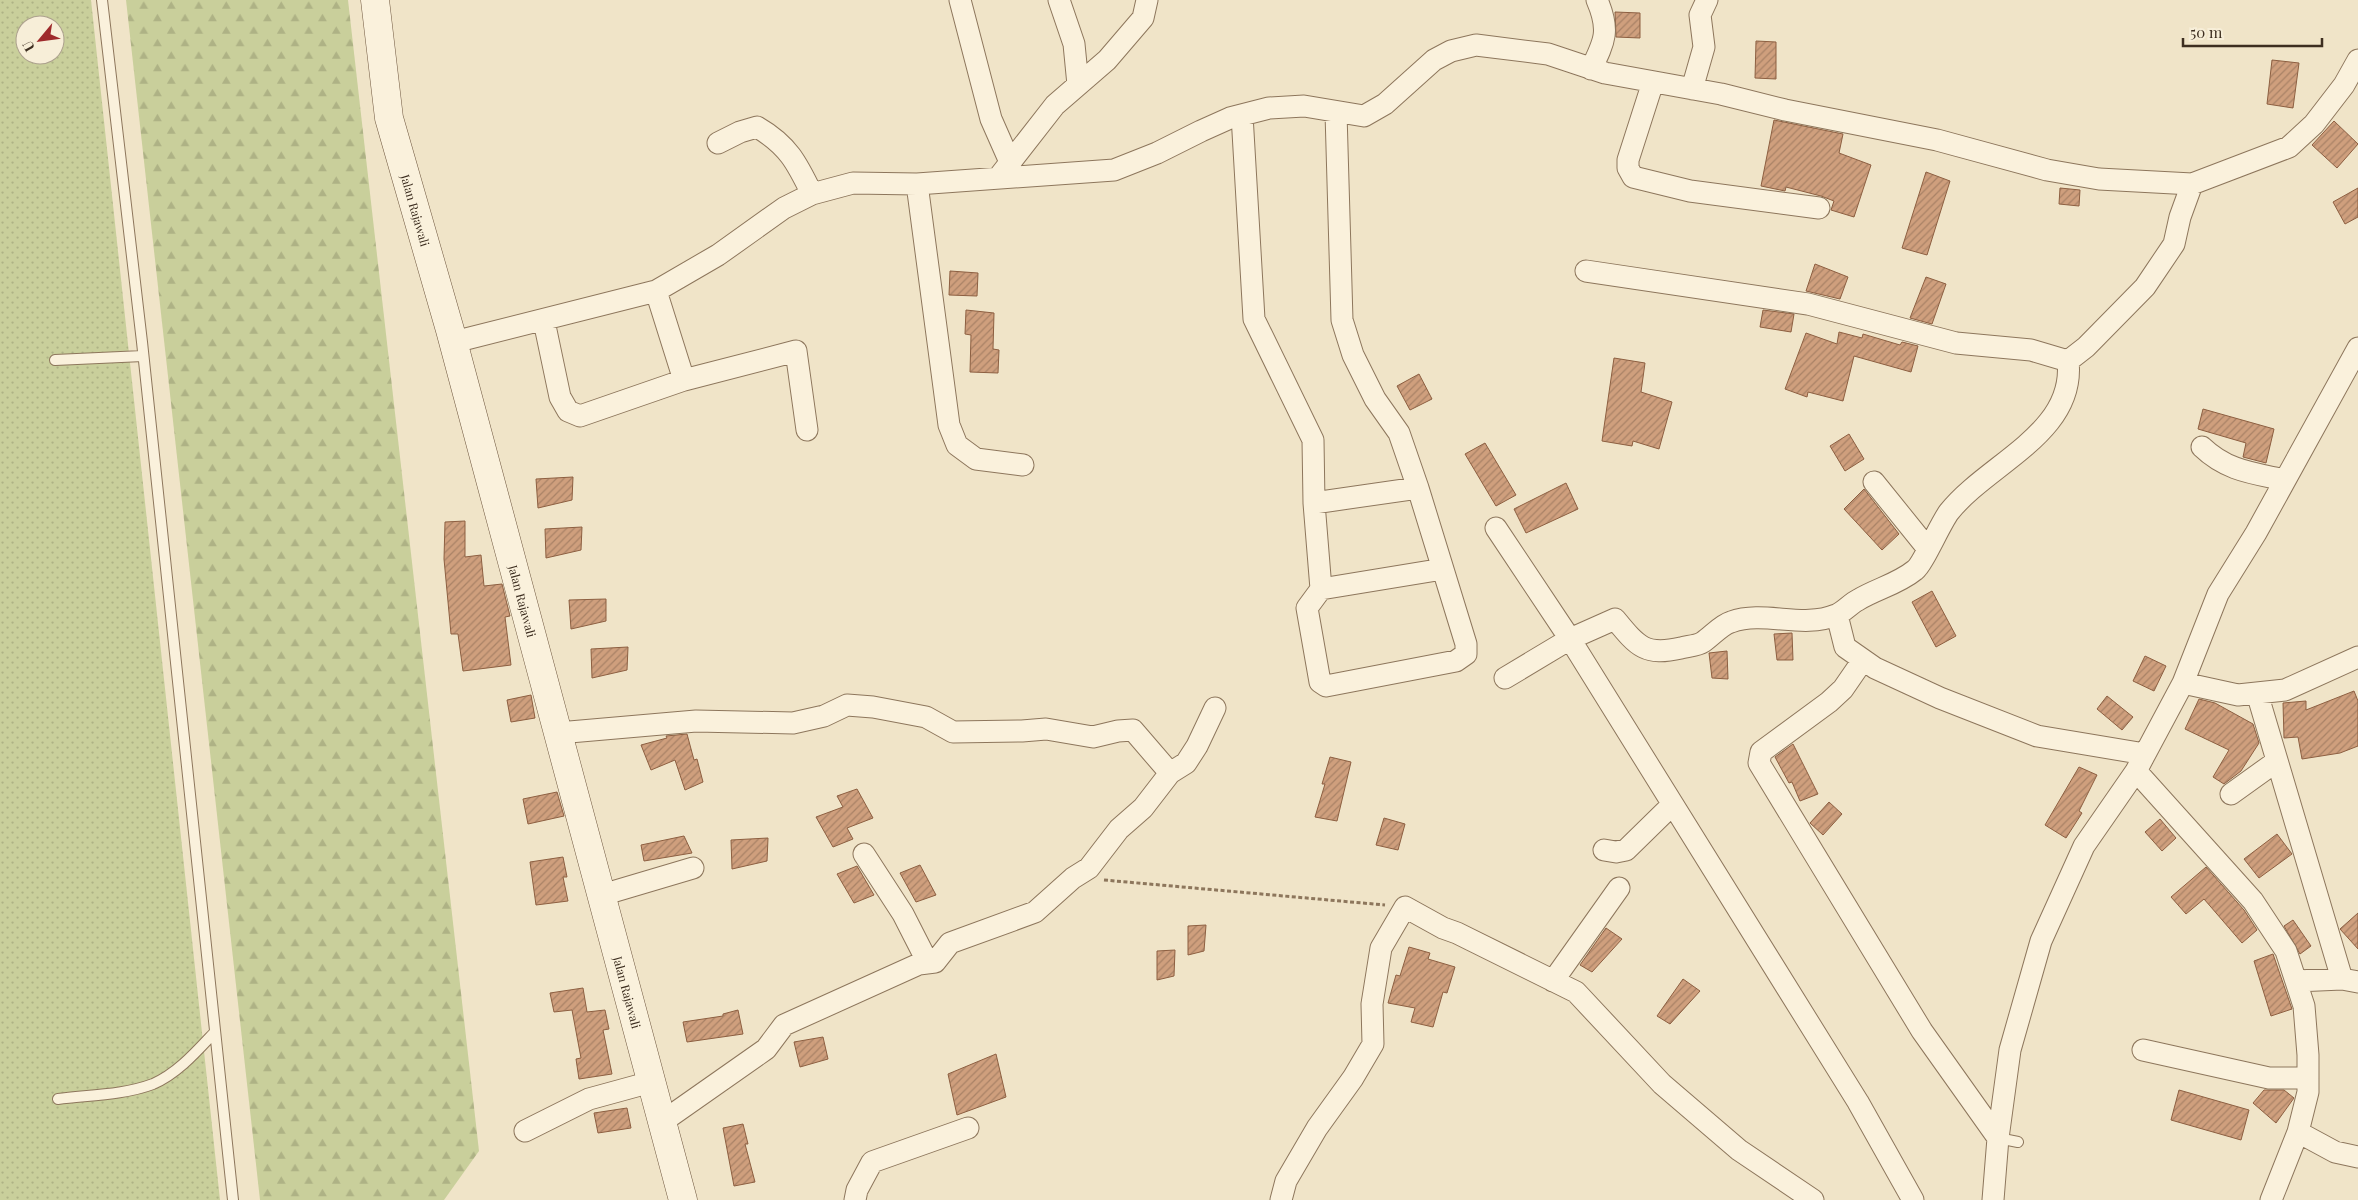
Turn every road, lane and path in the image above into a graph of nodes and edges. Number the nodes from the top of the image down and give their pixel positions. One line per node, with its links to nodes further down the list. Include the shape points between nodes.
1 (102, 0): 26 (lane)
2 (375, 0): 24 (street, Jalan Rajawali, via 389,118)
3 (960, 0): 16 (street)
4 (1059, 0): 11 (street, via 1074,44)
5 (1147, 0): 11 (street, via 1143,18 1107,60)
6 (1597, 0): 9 (street, via 1606,29 1604,42)
7 (1707, 0): 12 (street, via 1700,15 1704,47)
8 (2358, 60): 18 (street, via 2344,85 2314,124 2289,147)
9 (1591, 69): 10 (street); 13 (street, via 1548,54 1476,45 1451,51 1434,60 1385,104 1364,116)
10 (1653, 82): 12 (street); 20 (street, via 1628,160 1633,177 1690,191)
11 (1078, 85): 16 (street, via 1055,104)
12 (1692, 88): 18 (street, via 1937,140 2047,170 2099,178)
13 (1336, 113): 14 (street, via 1304,106 1269,108); 35 (street, via 1342,320 1353,355 1375,399 1399,432)
14 (1242, 115): 16 (street, via 1114,170); 36 (street, via 1254,318 1313,440)
15 (718, 143): 19 (street, via 757,127 776,138 796,162)
16 (1004, 170): 17 (street)
17 (917, 184): 19 (street, via 853,183); 32 (street, via 949,425 957,445 976,459)
18 (2192, 184): 28 (street, via 2174,244 2145,287 2086,347)
19 (812, 194): 22 (street, via 784,208 718,255)
20 (1820, 208)
21 (1586, 271): 28 (street, via 1808,304 1956,343 2031,350)
22 (656, 291): 23 (street); 29 (street)
23 (544, 321): 24 (street); 29 (street, via 560,398 568,411 580,416)
24 (454, 342): 49 (street, Jalan Rajawali)
25 (2358, 348): 33 (street)
26 (143, 356): 27 (lane); 66 (lane)
27 (55, 360)
28 (2068, 360): 38 (street, via 2065,397 2051,419 2023,448 1979,481 1949,512)
29 (684, 380): 30 (street, via 796,351)
30 (807, 430)
31 (2202, 447): 33 (street, via 2229,467)
32 (1023, 465)
33 (2285, 480): 46 (street, via 2218,594)
34 (1874, 482): 38 (street)
35 (1418, 488): 36 (street); 39 (street)
36 (1314, 503): 40 (street)
37 (1496, 528): 42 (street)
38 (1928, 549): 41 (street, via 1917,570 1858,600)
39 (1443, 569): 40 (street); 40 (street, via 1466,644 1466,654 1456,661 1326,686 1320,682 1307,608)
40 (1321, 588)
41 (1837, 615): 42 (street, via 1812,621 1754,618 1730,622 1701,643 1660,653 1641,647 1615,619); 44 (street, via 1845,647)
42 (1570, 639): 45 (street); 54 (street)
43 (2358, 657): 47 (street, via 2285,690)
44 (1863, 660): 51 (street, via 1940,698 2037,736); 75 (street, via 1843,689 1829,702 1760,752 1759,763 1922,1031)
45 (1505, 678)
46 (2183, 684): 47 (street, via 2238,695); 51 (street)
47 (2257, 693): 50 (street)
48 (1215, 708): 52 (street, via 1186,763)
49 (558, 733): 52 (street, via 696,721 793,723 824,716 847,705 926,717 953,732 1046,728 1093,737 1133,730); 60 (street, Jalan Rajawali)
50 (2277, 761): 53 (street); 65 (street)
51 (2141, 762): 64 (street, via 2253,901 2286,952); 75 (street, via 2084,846 2041,941 2010,1050)
52 (1170, 773): 58 (street, via 1143,808 1119,828 1089,868)
53 (2231, 794)
54 (1672, 805): 55 (street, via 1626,850); 82 (street, via 1858,1102)
55 (1604, 850)
56 (864, 854): 62 (street, via 903,914)
57 (692, 868): 60 (street)
58 (1073, 878): 61 (path); 62 (street, via 1035,912 950,943 935,962)
59 (1620, 888): 63 (street)
60 (602, 895): 69 (street, Jalan Rajawali)
61 (1405, 907): 63 (street); 80 (street, via 1380,948 1372,1004 1373,1044 1317,1128 1286,1181)
62 (928, 963): 71 (street, via 919,964 784,1025 766,1049)
63 (1553, 981): 81 (street, via 1576,992 1662,1084 1732,1144)
64 (2296, 981): 65 (street); 68 (street, via 2304,1006)
65 (2350, 981)
66 (214, 1033): 70 (lane, via 185,1062 154,1084 139,1089); 77 (lane)
67 (2143, 1050): 68 (street, via 2269,1078)
68 (2308, 1078): 74 (street, via 2308,1092)
69 (651, 1082): 71 (street, Jalan Rajawali); 73 (street, via 589,1099)
70 (58, 1099)
71 (662, 1122): 78 (street, Jalan Rajawali)
72 (968, 1128): 79 (street, via 872,1162)
73 (525, 1131)
74 (2298, 1132): 76 (street, via 2335,1152); 84 (street)
75 (2008, 1140): 83 (street)
76 (2358, 1157)
77 (233, 1200)
78 (683, 1200)
79 (855, 1200)
80 (1281, 1200)
81 (1813, 1200)
82 (1913, 1200)
83 (1993, 1200)
84 (2271, 1200)

